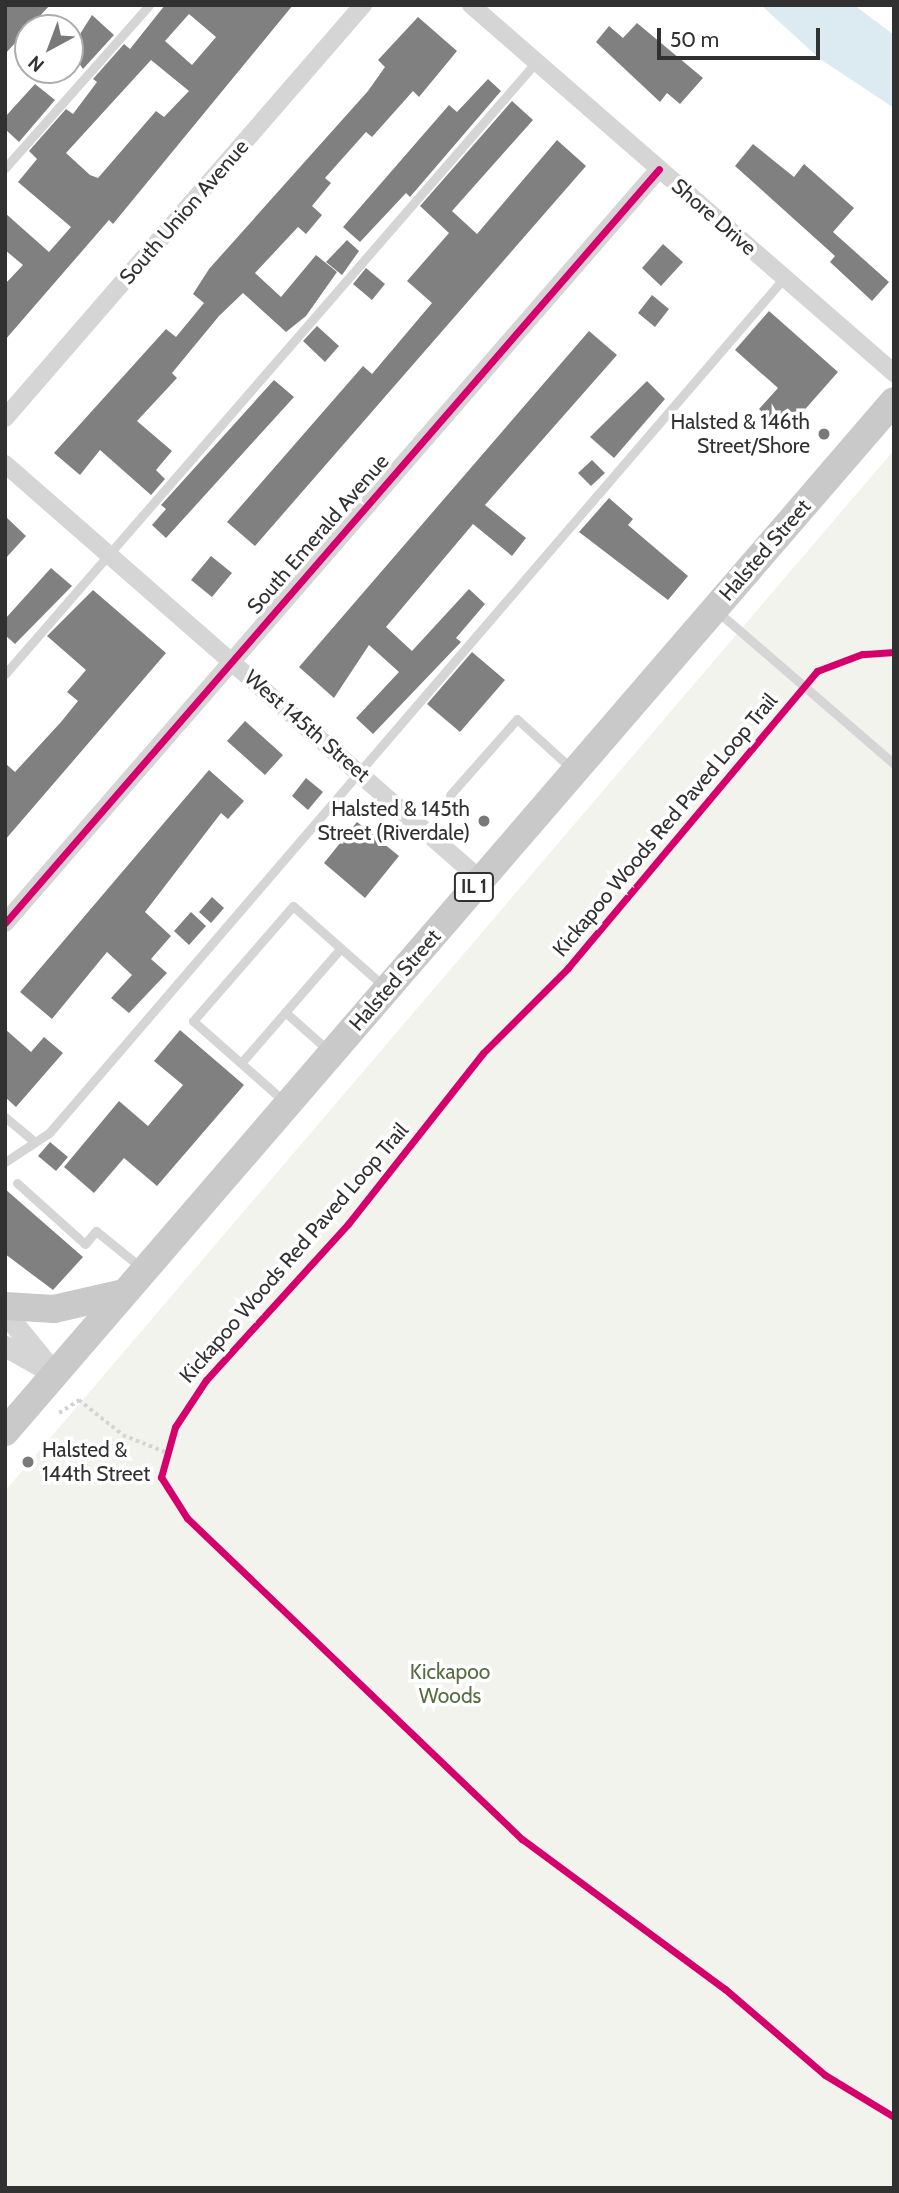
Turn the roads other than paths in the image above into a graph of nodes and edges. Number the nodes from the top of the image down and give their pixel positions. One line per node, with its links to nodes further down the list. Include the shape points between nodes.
1 (149, 5): 5 (lane)
2 (363, 5): 10 (street, South Union Avenue)
3 (471, 5): 4 (street, Shore Drive)
4 (536, 62): 6 (street, Shore Drive); 12 (lane)
5 (5, 168)
6 (659, 169): 7 (street, Shore Drive); 14 (street, South Emerald Avenue)
7 (784, 278): 8 (street, Shore Drive); 17 (lane)
8 (894, 373)
9 (894, 401): 13 (main road, Halsted Street / IL 1)
10 (5, 418)
11 (5, 464): 12 (street, West 145th Street)
12 (109, 554): 14 (street, West 145th Street); 15 (lane)
13 (714, 609): 16 (lane); 18 (main road, Halsted Street / IL 1)
14 (232, 660): 17 (street, West 145th Street); 21 (street, South Emerald Avenue)
15 (5, 674)
16 (894, 764)
17 (357, 770): 20 (street, West 145th Street); 29 (lane, via 49,1133)
18 (574, 771): 19 (lane, via 517,719); 20 (main road, Halsted Street / IL 1)
19 (450, 794)
20 (481, 880): 23 (main road, Halsted Street / IL 1)
21 (5, 923)
22 (341, 948): 23 (lane); 24 (lane); 26 (lane, via 293,906 193,1021)
23 (387, 989): 25 (main road, Halsted Street / IL 1)
24 (285, 1012): 25 (lane); 26 (lane)
25 (331, 1053): 27 (main road, Halsted Street / IL 1)
26 (241, 1063): 27 (lane)
27 (287, 1104): 32 (main road, Halsted Street / IL 1)
28 (5, 1117): 29 (lane)
29 (32, 1140): 30 (lane)
30 (5, 1162)
31 (17, 1183): 32 (lane, via 85,1244 96,1231)
32 (145, 1270): 33 (main road, Halsted Street / IL 1)
33 (124, 1293): 34 (main road, via 54,1309); 37 (main road, Halsted Street / IL 1)
34 (5, 1306)
35 (5, 1313): 37 (street, via 31,1336)
36 (5, 1346): 37 (street)
37 (55, 1374): 38 (main road, Halsted Street / IL 1)
38 (5, 1432)

